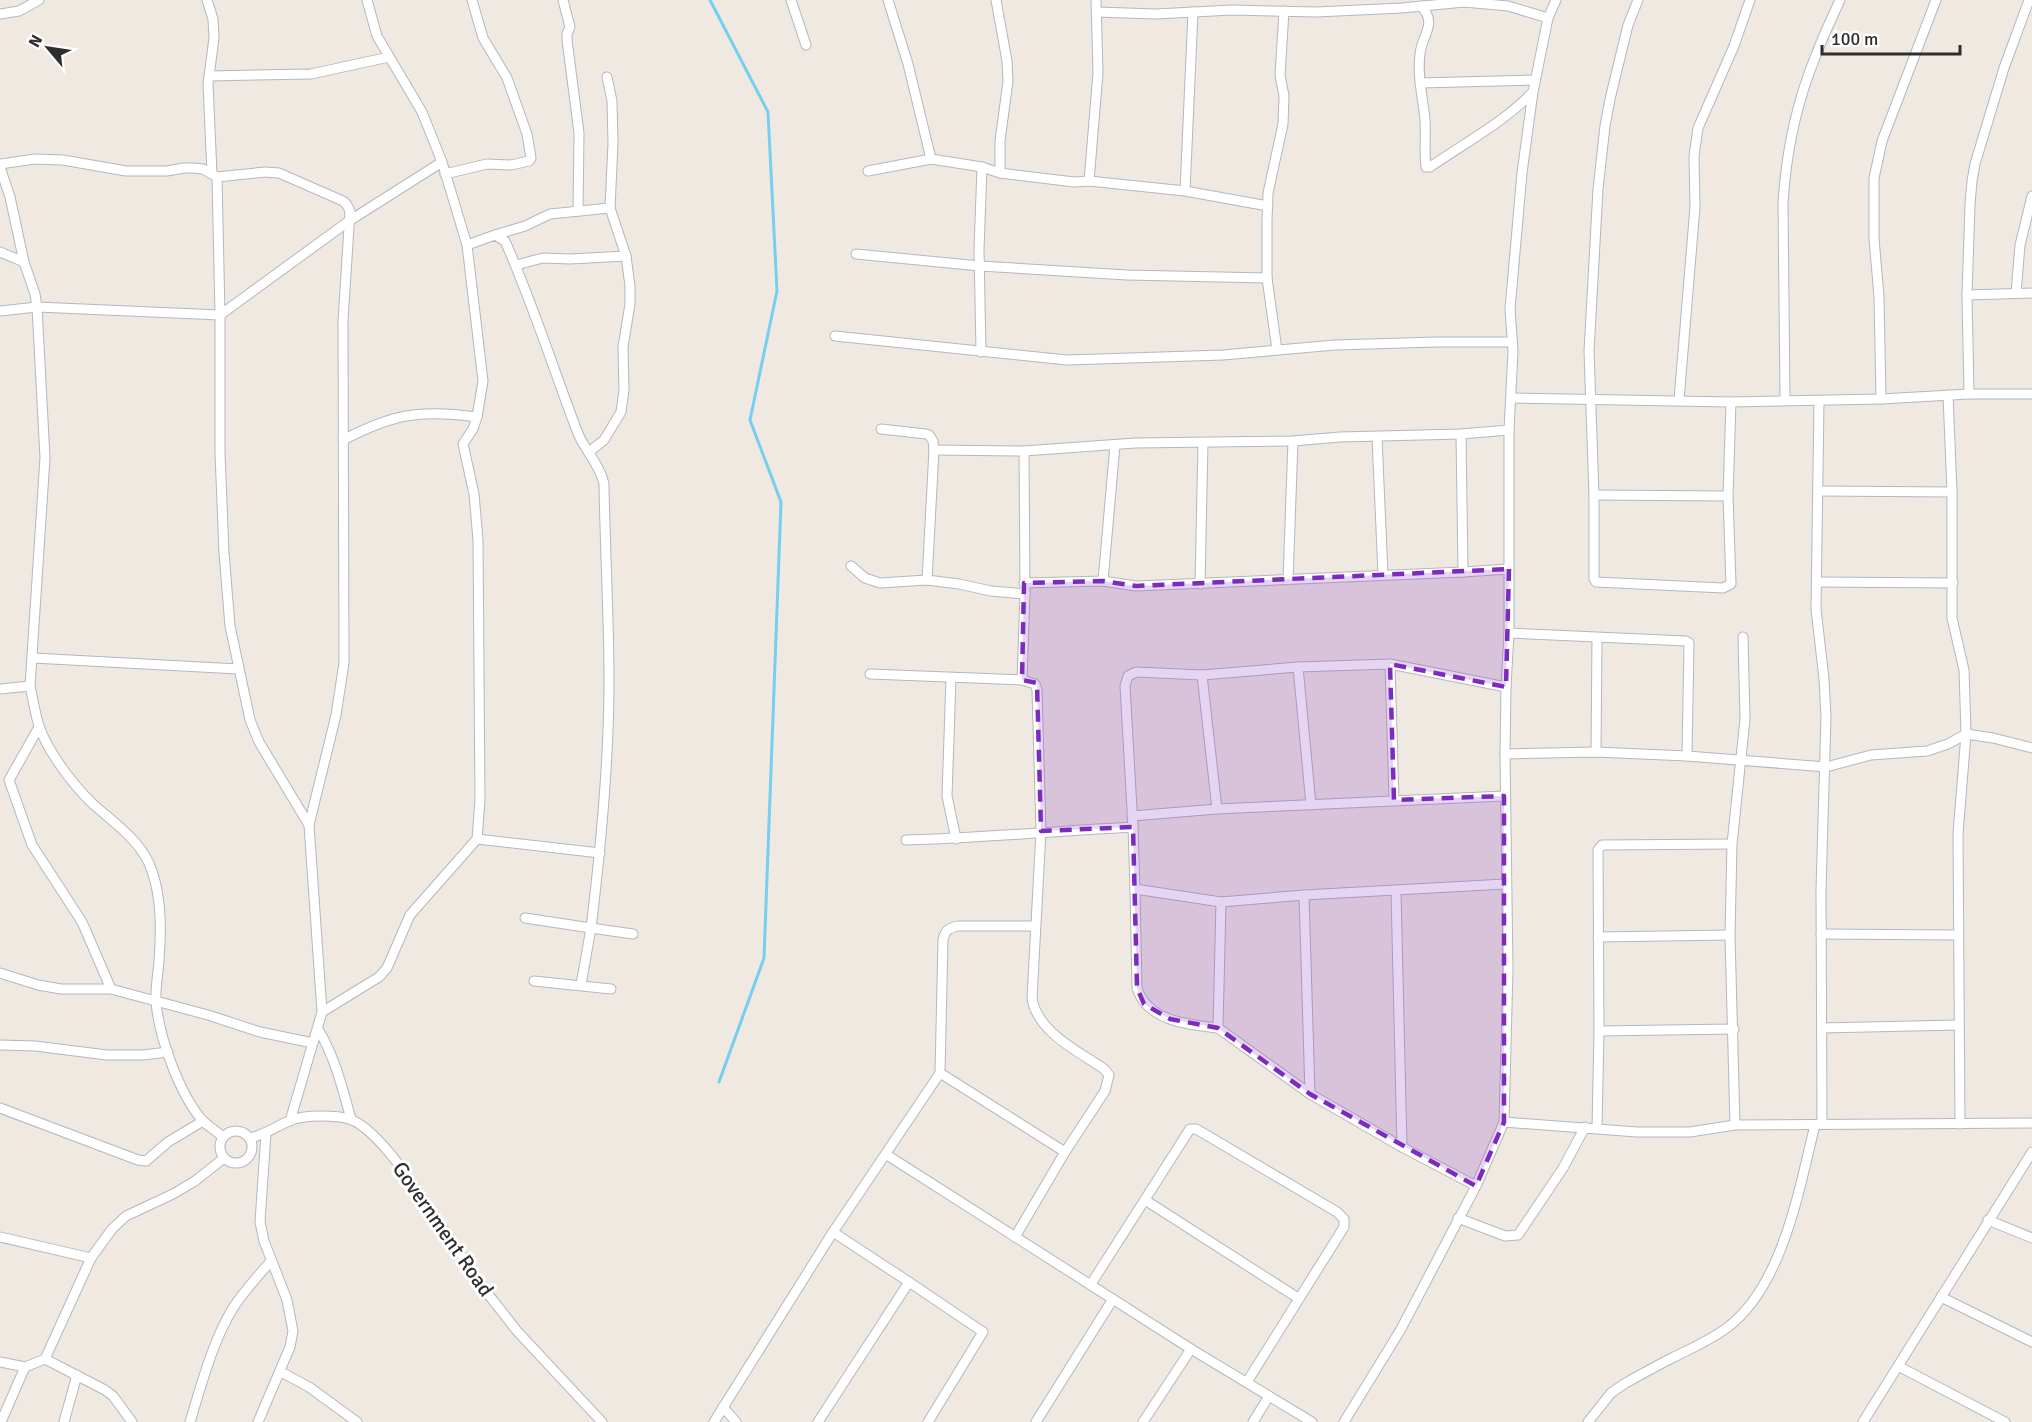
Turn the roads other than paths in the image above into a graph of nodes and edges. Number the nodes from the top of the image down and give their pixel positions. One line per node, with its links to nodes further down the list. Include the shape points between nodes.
1 (39, 0): 21 (street, via 20,11)
2 (207, 0): 26 (street, via 214,38)
3 (367, 0): 25 (street, via 377,36)
4 (472, 0): 37 (street, via 483,38 507,78 528,134 531,158 511,165 487,164)
5 (563, 0): 44 (street, via 570,27 567,40 579,134)
6 (791, 0): 24 (street)
7 (888, 0): 22 (street)
8 (898, 0): 22 (street)
9 (996, 0): 36 (street, via 1008,81)
10 (1096, 0): 19 (street)
11 (1556, 0): 23 (street)
12 (1638, 0): 69 (street, via 1628,25 1605,126 1591,290)
13 (1750, 0): 71 (street, via 1698,128)
14 (1840, 0): 72 (street, via 1815,57 1787,159 1783,204)
15 (1936, 0): 70 (street, via 1882,141 1874,178)
16 (2029, 0): 57 (street, via 1975,164)
17 (1421, 6): 18 (street); 23 (street, via 1489,4); 29 (street, via 1429,20 1420,53)
18 (1284, 11): 20 (street); 42 (street, via 1280,75 1283,124)
19 (1097, 12): 20 (street); 39 (street, via 1098,73)
20 (1193, 12): 40 (street)
21 (0, 14)
22 (894, 17): 31 (street)
23 (1548, 18): 28 (street)
24 (806, 45)
25 (389, 57): 26 (street, via 311,74); 32 (street, via 419,105)
26 (209, 76): 38 (street)
27 (607, 77): 43 (street, via 613,143)
28 (1535, 80): 29 (street); 30 (street)
29 (1420, 83): 30 (street, via 1428,168 1514,111)
30 (1533, 92): 62 (street, via 1512,271)
31 (931, 159): 34 (street); 35 (street)
32 (442, 162): 37 (street); 45 (street)
33 (0, 166): 38 (street, via 35,159 63,160 126,171 194,168); 51 (street)
34 (982, 167): 36 (street); 53 (street)
35 (868, 171)
36 (1000, 172): 39 (street)
37 (445, 174): 47 (street)
38 (214, 175): 45 (street, via 279,173 343,201 350,212); 60 (street)
39 (1089, 182): 40 (street)
40 (1185, 191): 42 (street)
41 (2032, 196): 55 (street, via 2020,245)
42 (1268, 206): 54 (street)
43 (610, 208): 44 (street); 50 (street)
44 (578, 211): 46 (street, via 550,214)
45 (349, 221): 60 (street); 80 (street, via 343,321)
46 (495, 235): 47 (street); 52 (street, via 505,242)
47 (467, 245): 75 (street, via 483,381)
48 (0, 252): 51 (street)
49 (856, 254): 53 (street)
50 (626, 256): 52 (street, via 543,258); 86 (street, via 630,304 623,347 621,412 604,440)
51 (24, 262): 58 (street)
52 (516, 265): 86 (street, via 577,430)
53 (980, 266): 54 (street); 64 (street)
54 (1267, 278): 63 (street)
55 (2016, 293): 56 (street); 57 (street)
56 (2032, 293)
57 (1967, 295): 65 (street)
58 (37, 307): 59 (street); 60 (street); 106 (street, via 45,458)
59 (0, 311)
60 (220, 315): 109 (street, via 224,553)
61 (835, 336): 64 (street)
62 (1512, 342): 63 (street); 68 (street)
63 (1277, 350): 64 (street, via 1067,360)
64 (981, 352)
65 (1969, 393): 66 (street); 67 (street)
66 (2032, 394)
67 (1948, 395): 70 (street); 88 (street)
68 (1512, 399): 69 (street); 77 (street)
69 (1592, 399): 71 (street); 89 (street)
70 (1881, 399): 73 (street)
71 (1679, 400): 74 (street)
72 (1785, 400): 73 (street); 74 (street)
73 (1819, 401): 87 (street)
74 (1731, 402): 90 (street)
75 (477, 417): 80 (street, via 428,413 399,416); 134 (street, via 464,444 478,540)
76 (881, 429): 84 (street, via 929,435)
77 (1509, 430): 78 (street); 92 (street)
78 (1461, 434): 79 (street); 93 (street)
79 (1377, 437): 81 (street); 94 (street)
80 (343, 440): 131 (street, via 344,663 336,715)
81 (1293, 441): 82 (street); 96 (street)
82 (1203, 443): 83 (street); 101 (street)
83 (1115, 445): 85 (street); 97 (street)
84 (934, 450): 85 (street); 95 (street)
85 (1024, 451): 99 (street)
86 (589, 452): 138 (street, via 604,484 609,681)
87 (1818, 491): 88 (street); 98 (street)
88 (1952, 492): 100 (street)
89 (1594, 495): 90 (street); 90 (street, via 1596,582 1723,588 1731,584)
90 (1728, 496)
91 (851, 566): 95 (street, via 865,578 880,583)
92 (1509, 568): 93 (street); 103 (street)
93 (1463, 572): 94 (street)
94 (1383, 575): 96 (street)
95 (927, 580): 102 (street)
96 (1288, 580): 101 (street)
97 (1103, 581): 99 (street); 101 (street, via 1136,586)
98 (1818, 582): 100 (street); 124 (street, via 1816,609 1825,688)
99 (1024, 583): 102 (street)
100 (1953, 583): 118 (street, via 1952,618 1964,670)
101 (1200, 584)
102 (1025, 594): 113 (street)
103 (1509, 633): 104 (street); 115 (street)
104 (1598, 638): 120 (street); 122 (street, via 1689,643)
105 (1743, 638): 123 (street)
106 (33, 658): 109 (street); 114 (street)
107 (1390, 664): 108 (street); 115 (street); 127 (street)
108 (1298, 668): 111 (street); 128 (street)
109 (238, 669): 131 (street, via 259,742)
110 (870, 675): 112 (street)
111 (1202, 675): 129 (street); 130 (street, via 1136,672 1128,676 1125,686)
112 (951, 678): 113 (street); 135 (street, via 947,796)
113 (1022, 680): 133 (street, via 1035,684 1037,690)
114 (30, 686): 116 (street); 117 (street)
115 (1506, 687): 121 (street)
116 (0, 689)
117 (39, 727): 125 (street); 157 (street, via 74,784 142,851 152,869 160,926)
118 (1966, 734): 119 (street); 124 (street, via 1927,751 1871,755); 150 (street, via 1958,834)
119 (2032, 748)
120 (1596, 752): 121 (street); 122 (street)
121 (1505, 754): 126 (street)
122 (1688, 756): 123 (street)
123 (1741, 761): 124 (street); 137 (street)
124 (1826, 767): 148 (street)
125 (5, 781): 155 (street, via 32,845 82,922)
126 (1504, 796): 127 (street); 139 (street)
127 (1394, 800): 128 (street)
128 (1311, 805): 129 (street)
129 (1217, 809): 130 (street)
130 (1132, 816): 132 (street)
131 (309, 825): 158 (street)
132 (1133, 827): 133 (street); 140 (street)
133 (1041, 831): 135 (street); 145 (street)
134 (477, 839): 138 (street); 158 (street, via 410,915 387,968 379,977)
135 (956, 839): 136 (street)
136 (906, 840)
137 (1732, 844): 149 (street); 151 (street, via 1602,845 1598,850)
138 (600, 853): 146 (street)
139 (1506, 884): 141 (street); 174 (street)
140 (1135, 889): 143 (street); 160 (street, via 1140,997 1152,1010 1170,1019)
141 (1396, 891): 142 (street); 184 (street)
142 (1304, 895): 143 (street); 169 (street)
143 (1221, 902): 160 (street)
144 (525, 918): 146 (street)
145 (1035, 926): 168 (street, via 958,926 945,932); 185 (street, via 1032,998 1036,1016 1110,1075 1105,1091)
146 (591, 928): 147 (street); 154 (street)
147 (633, 934)
148 (1821, 934): 150 (street); 161 (street)
149 (1730, 935): 151 (street); 163 (street)
150 (1957, 935): 159 (street)
151 (1598, 937): 164 (street)
152 (0, 974): 155 (street, via 61,989)
153 (534, 981): 154 (street)
154 (581, 985): 156 (street)
155 (111, 989): 157 (street)
156 (611, 989)
157 (156, 1001): 165 (street, via 260,1032); 167 (street)
158 (322, 1012): 162 (street)
159 (1958, 1025): 161 (street); 177 (street)
160 (1218, 1028): 169 (street)
161 (1822, 1028): 176 (street)
162 (318, 1029): 165 (street); 171 (street, via 335,1061)
163 (1734, 1029): 164 (street); 178 (street)
164 (1599, 1031): 180 (street)
165 (313, 1043): 173 (street)
166 (0, 1045): 167 (street, via 107,1055)
167 (168, 1052): 172 (street, via 182,1087)
168 (940, 1073): 185 (street); 187 (street)
169 (1310, 1094): 184 (street)
170 (0, 1108): 172 (street, via 146,1161)
171 (351, 1119): 173 (street, via 313,1116); 221 (street, Government Road, via 400,1166 517,1331)
172 (203, 1121): 182 (street)
173 (290, 1121): 181 (street)
174 (1504, 1122): 179 (street); 189 (street)
175 (2032, 1123): 177 (street)
176 (1818, 1124): 177 (street); 178 (street); 231 (street, via 1793,1213 1758,1296 1734,1322 1703,1343 1624,1384)
177 (1960, 1124)
178 (1735, 1125): 180 (street, via 1690,1132)
179 (1585, 1126): 180 (street); 191 (street, via 1563,1168 1518,1235 1505,1236)
180 (1597, 1128)
181 (266, 1133): 183 (street); 198 (street, via 260,1222)
182 (223, 1137): 183 (street, via 237,1130); 188 (street, via 220,1148)
183 (250, 1138): 188 (street, via 252,1150 246,1160 235,1163)
184 (1402, 1147): 189 (street)
185 (1065, 1152): 195 (street)
186 (2032, 1152): 192 (street)
187 (887, 1155): 193 (street); 195 (street)
188 (224, 1158): 197 (street, via 180,1190 126,1216)
189 (1476, 1186): 191 (street)
190 (1145, 1200): 200 (street); 202 (street); 202 (street, via 1185,1134 1196,1129 1337,1212 1344,1219 1344,1227)
191 (1458, 1218): 230 (street, via 1401,1329)
192 (1988, 1220): 196 (street); 201 (street)
193 (833, 1232): 199 (street); 214 (street)
194 (0, 1237): 197 (street)
195 (1015, 1237): 200 (street)
196 (2032, 1238)
197 (91, 1257): 206 (street)
198 (271, 1261): 210 (street, via 287,1300 292,1331); 218 (street, via 232,1310 204,1375)
199 (909, 1282): 224 (street); 225 (street, via 983,1332)
200 (1091, 1284): 203 (street)
201 (1941, 1297): 204 (street); 208 (street)
202 (1298, 1298): 212 (street)
203 (1113, 1299): 205 (street); 226 (street)
204 (2032, 1342)
205 (1191, 1349): 212 (street); 227 (street)
206 (45, 1359): 209 (street); 211 (street)
207 (0, 1362): 209 (street)
208 (1898, 1366): 232 (street); 233 (street)
209 (26, 1367): 215 (street)
210 (281, 1372): 219 (street); 220 (street)
211 (77, 1375): 216 (street); 217 (street, via 113,1396)
212 (1247, 1382): 213 (street)
213 (1269, 1396): 228 (street); 229 (street)
214 (723, 1407): 222 (street); 223 (street)
215 (1, 1422)
216 (64, 1422)
217 (132, 1422)
218 (190, 1422)
219 (258, 1422)
220 (357, 1422)
221 (602, 1422)
222 (714, 1422)
223 (736, 1422)
224 (818, 1422)
225 (928, 1422)
226 (1036, 1422)
227 (1143, 1422)
228 (1253, 1422)
229 (1312, 1422)
230 (1344, 1422)
231 (1588, 1422)
232 (1863, 1422)
233 (2005, 1422)

